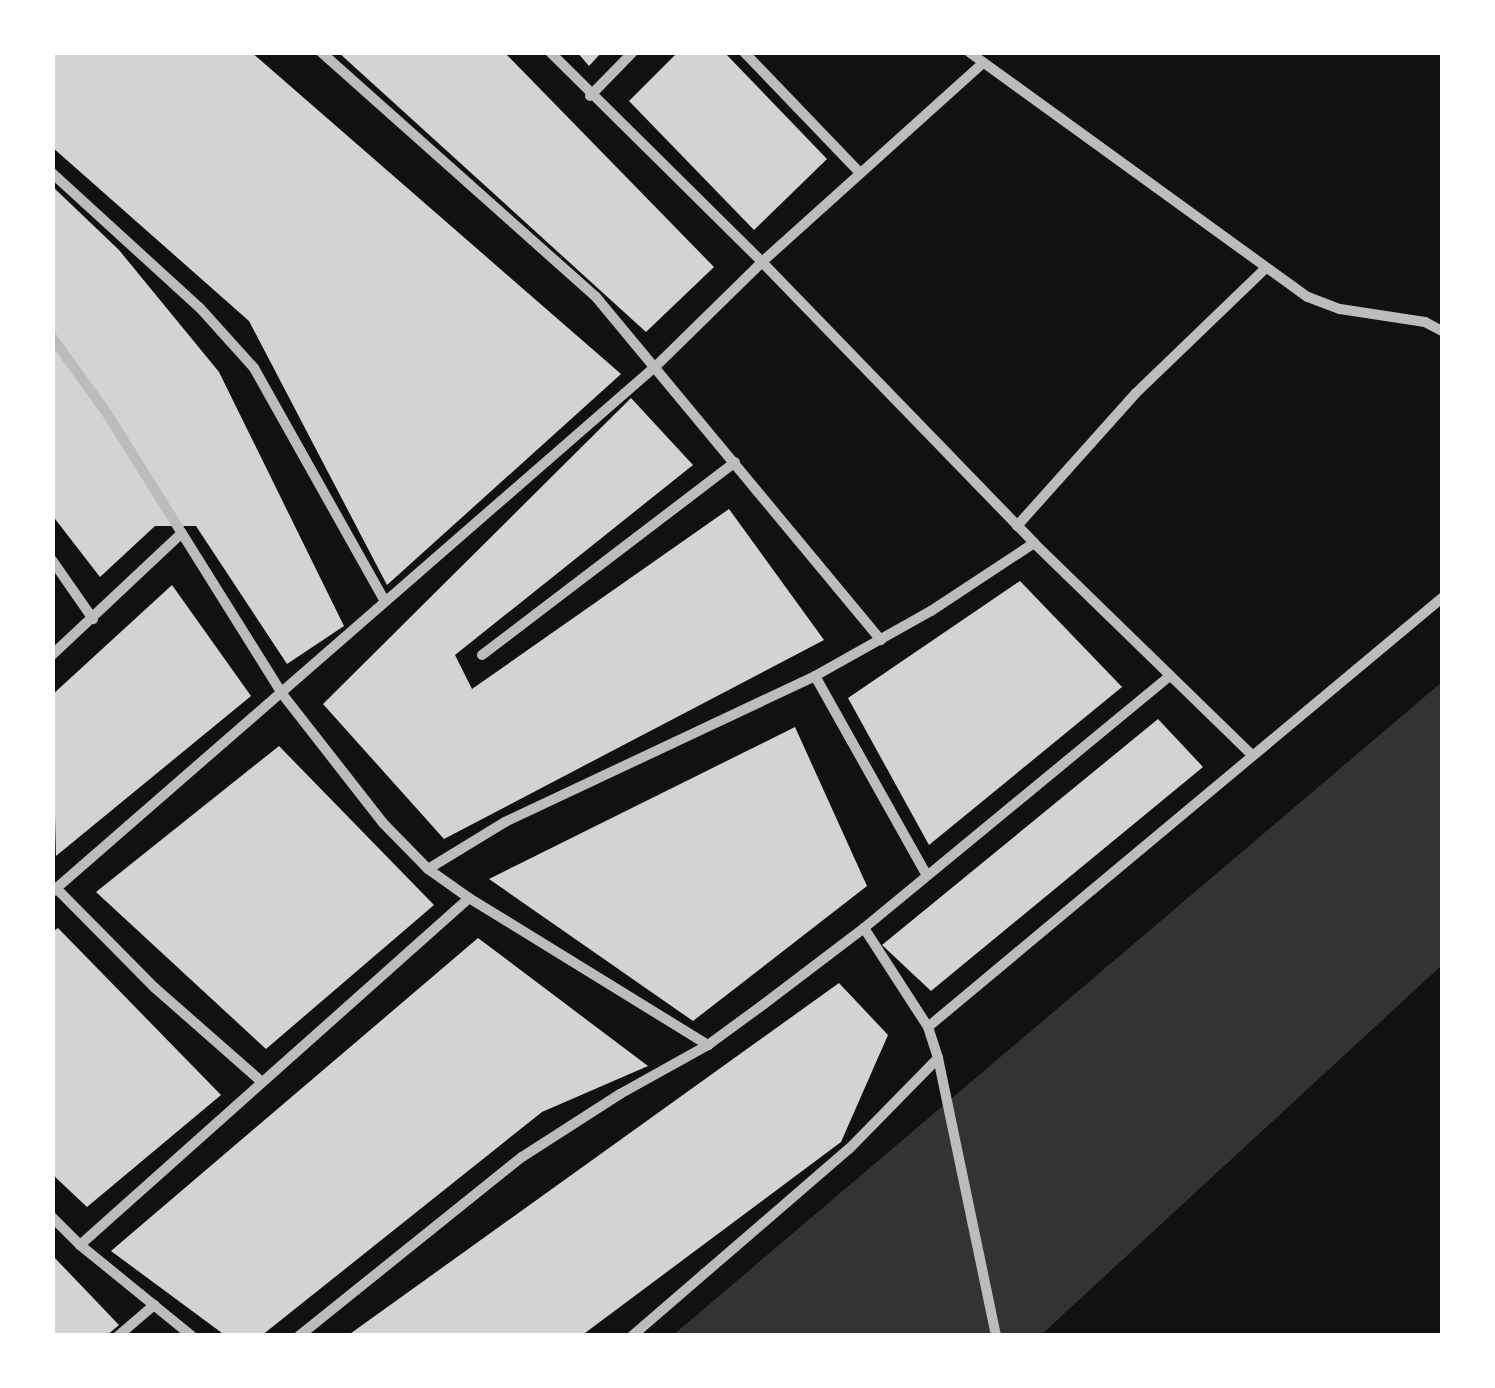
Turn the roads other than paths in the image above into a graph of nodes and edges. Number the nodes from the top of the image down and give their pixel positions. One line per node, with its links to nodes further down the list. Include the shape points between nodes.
1 (322, 52): 14 (street, via 596,297)
2 (550, 52): 7 (street)
3 (633, 52): 7 (street)
4 (744, 52): 9 (street)
5 (969, 52): 6 (street)
6 (981, 65): 9 (street); 11 (street)
7 (590, 96): 10 (street)
8 (52, 172): 21 (street, via 200,308 254,368)
9 (859, 172): 10 (street)
10 (762, 262): 14 (street); 16 (street)
11 (1266, 268): 12 (street, via 1340,309 1425,322); 16 (street, via 1136,393)
12 (1442, 331)
13 (52, 336): 17 (street)
14 (657, 365): 15 (street); 21 (street)
15 (735, 462): 23 (street); 25 (street)
16 (1017, 526): 18 (street)
17 (182, 533): 22 (street); 28 (street)
18 (1034, 543): 23 (street); 27 (street)
19 (52, 560): 22 (street)
20 (1442, 598): 29 (street)
21 (384, 600): 28 (street)
22 (93, 619): 24 (street)
23 (881, 640): 26 (street)
24 (52, 655)
25 (482, 655)
26 (814, 676): 30 (street, via 506,822); 31 (street)
27 (1169, 677): 29 (street); 31 (street)
28 (283, 695): 30 (street, via 383,823); 32 (street)
29 (1251, 754): 35 (street)
30 (428, 869): 33 (street)
31 (926, 874): 34 (street)
32 (54, 889): 38 (street)
33 (469, 898): 36 (street); 38 (street)
34 (864, 928): 35 (street); 36 (street)
35 (928, 1026): 37 (street)
36 (708, 1045): 44 (street, via 522,1157)
37 (938, 1058): 45 (street, via 850,1149); 46 (street)
38 (262, 1082): 40 (street)
39 (52, 1217): 40 (street)
40 (80, 1245): 41 (street)
41 (154, 1306): 42 (street); 43 (street)
42 (118, 1336)
43 (192, 1336)
44 (299, 1336)
45 (632, 1336)
46 (996, 1336)

